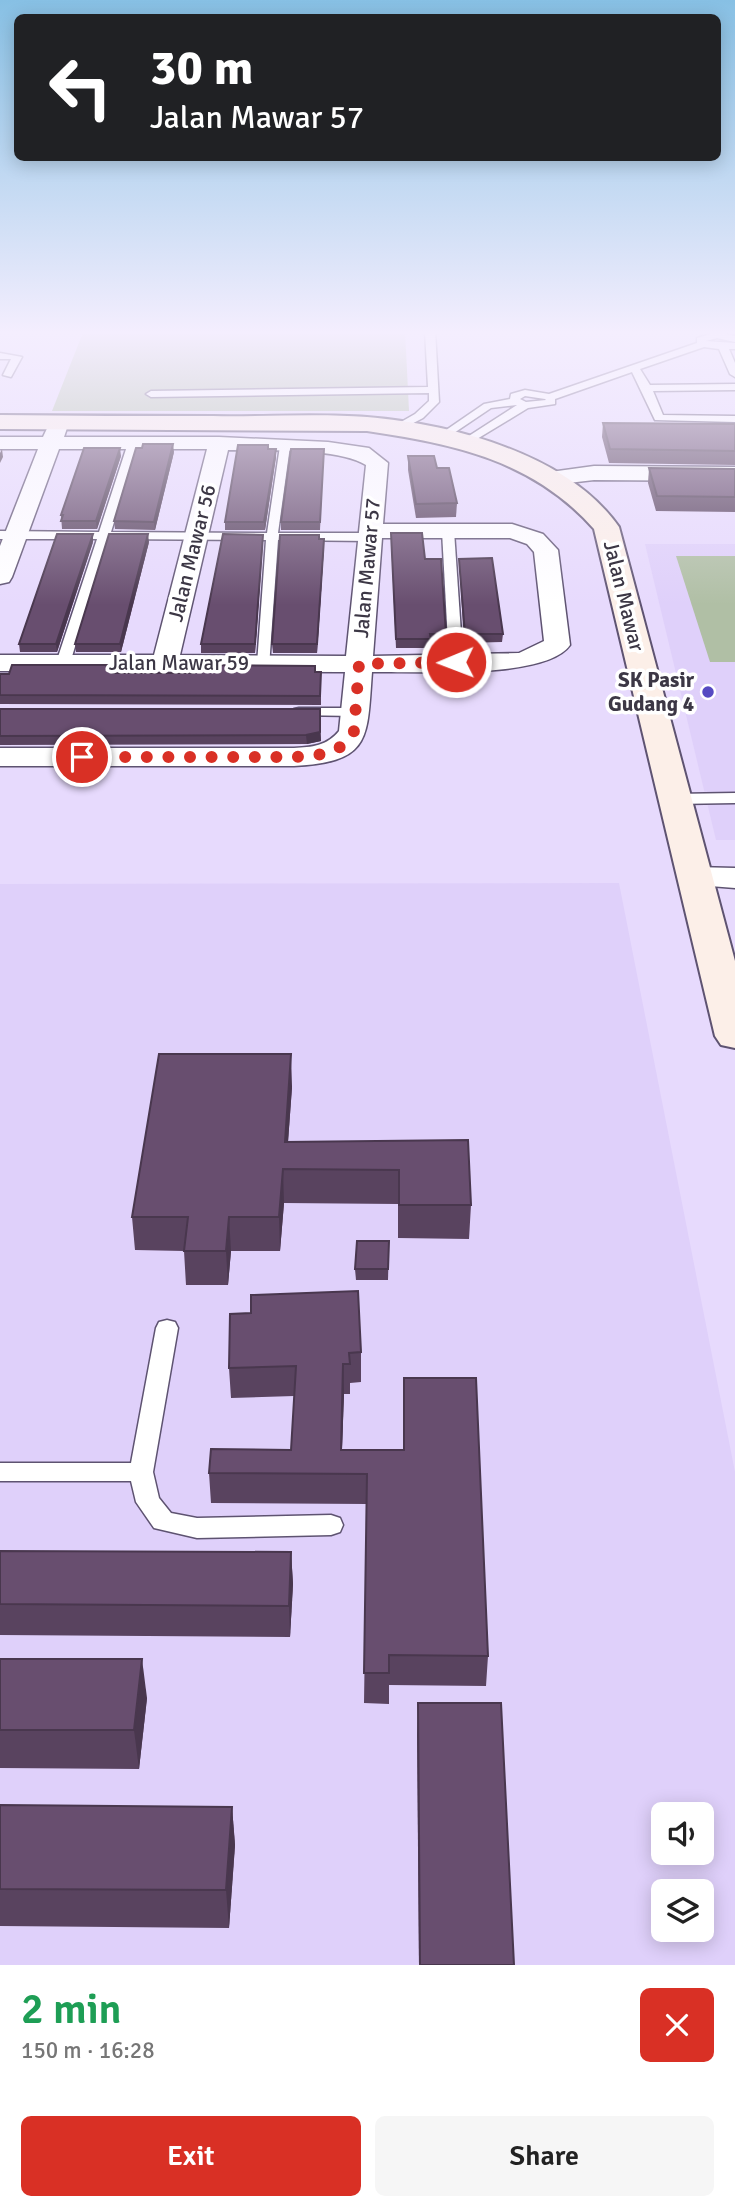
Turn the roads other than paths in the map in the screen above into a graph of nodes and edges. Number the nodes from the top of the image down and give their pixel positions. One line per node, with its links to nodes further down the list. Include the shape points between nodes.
1 (0, 422): 6 (street, Jalan Mawar)
2 (407, 422): 5 (lane)
3 (471, 422): 7 (lane)
4 (486, 422): 7 (lane)
5 (398, 428): 6 (street, Jalan Mawar, via 367,424); 7 (street, Jalan Mawar)
6 (55, 433): 8 (street); 9 (street); 16 (street)
7 (452, 440): 13 (street, Jalan Mawar)
8 (0, 443)
9 (133, 443): 10 (street); 17 (lane)
10 (219, 443): 11 (street); 18 (street, Jalan Mawar 56)
11 (285, 446): 15 (street, Jalan Mawar 57, via 351,451 377,463); 19 (lane)
12 (735, 474): 13 (street, via 594,473)
13 (551, 478): 31 (street, Jalan Mawar, via 596,513 606,527)
14 (448, 531): 15 (street); 21 (lane); 21 (street, Jalan Mawar 59, via 512,531 543,544 558,638 550,651 519,661)
15 (370, 534): 19 (lane); 26 (street, Jalan Mawar 57)
16 (8, 535): 17 (lane); 20 (street)
17 (103, 535): 18 (lane); 23 (lane)
18 (197, 535): 19 (lane); 24 (street, Jalan Mawar 56)
19 (272, 536): 25 (lane)
20 (0, 577)
21 (456, 662): 26 (street, Jalan Mawar 59)
22 (0, 663): 23 (street, Jalan Mawar 59)
23 (63, 663): 24 (street, Jalan Mawar 59)
24 (165, 663): 25 (street, Jalan Mawar 59)
25 (264, 664): 26 (street, Jalan Mawar 59)
26 (359, 664): 28 (street, Jalan Mawar 57)
27 (287, 712): 28 (lane)
28 (355, 712): 29 (street, Jalan Mawar 57, via 350,739 328,753 294,757)
29 (0, 757)
30 (735, 798): 31 (lane)
31 (675, 799): 32 (street, Jalan Mawar)
32 (695, 877): 33 (street); 34 (street, Jalan Mawar)
33 (735, 878)
34 (735, 1036)
35 (167, 1328): 37 (lane)
36 (0, 1472): 37 (lane)
37 (141, 1472): 38 (lane, via 148,1502 163,1521 197,1528)
38 (331, 1525)

